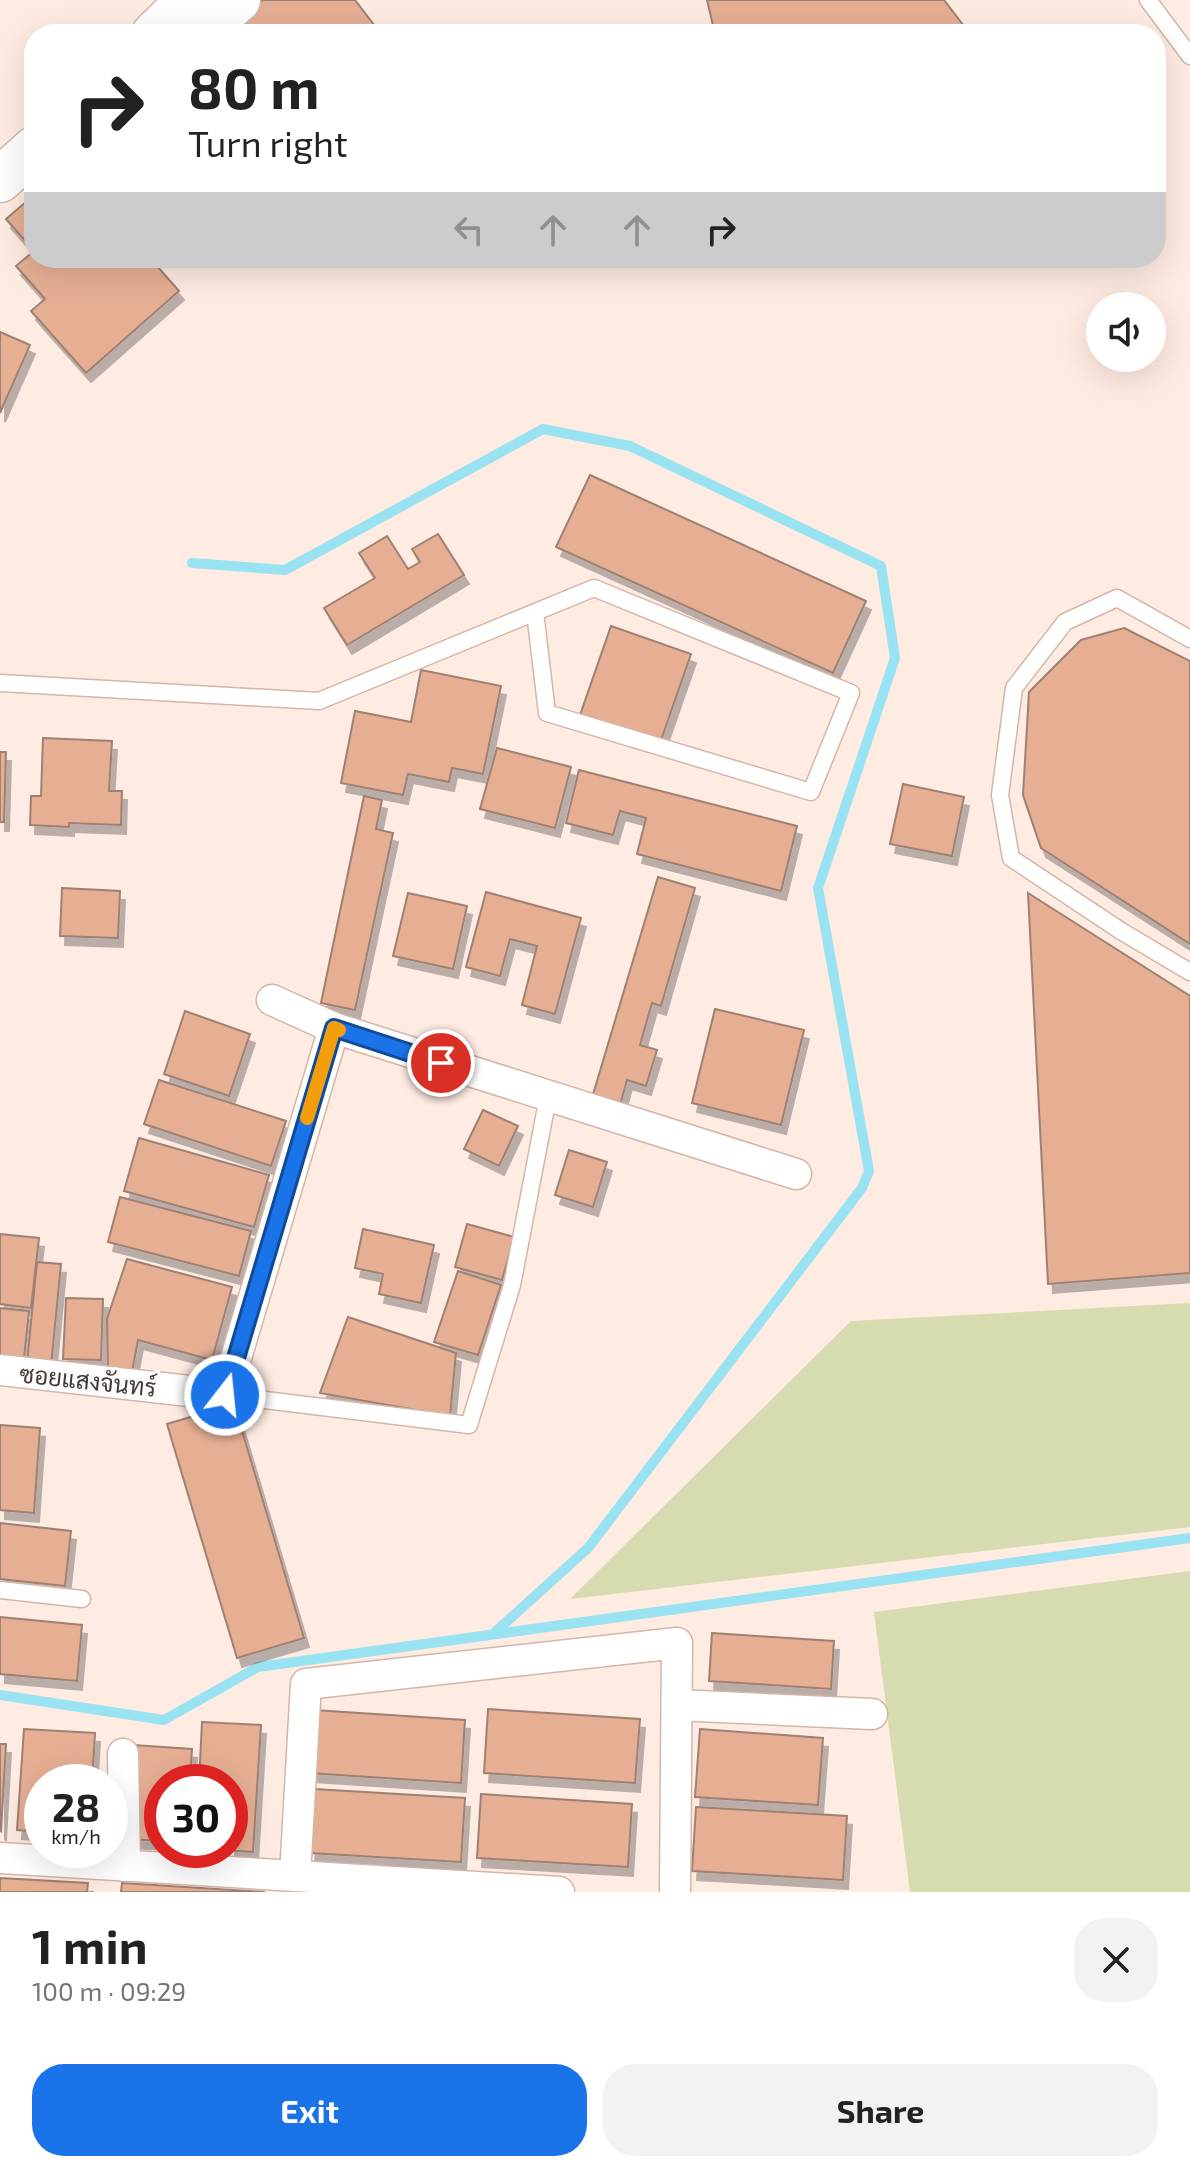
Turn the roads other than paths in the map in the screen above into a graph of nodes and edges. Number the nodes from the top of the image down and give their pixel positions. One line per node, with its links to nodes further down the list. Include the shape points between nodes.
1 (189, 0): 4 (main road)
2 (238, 0): 5 (main road)
3 (1148, 0): 6 (lane)
4 (164, 24)
5 (210, 24)
6 (1189, 52)
7 (24, 158): 8 (main road)
8 (0, 180)
9 (24, 190): 10 (main road)
10 (0, 211)
11 (535, 612): 11 (lane, via 547,713 811,792 851,693 594,588); 13 (lane, via 319,701)
12 (1190, 639): 14 (lane, via 1117,598 1065,622 1014,688 1000,795 1011,858)
13 (0, 683)
14 (1190, 972)
15 (272, 1000): 16 (street)
16 (334, 1028): 17 (street); 20 (street)
17 (548, 1097): 18 (street); 20 (lane, via 512,1285 469,1425)
18 (796, 1174)
19 (0, 1370): 20 (street, ซอยแสงจันทร์)
20 (225, 1395)
21 (0, 1590): 22 (lane)
22 (82, 1599)
23 (677, 1705): 24 (street); 30 (street, via 677,1643 306,1684); 32 (street)
24 (872, 1714)
25 (123, 1754): 26 (street)
26 (123, 1764)
27 (0, 1858): 28 (street)
28 (24, 1860)
29 (128, 1866): 30 (street)
30 (295, 1876): 31 (street)
31 (559, 1892)
32 (675, 1892)

